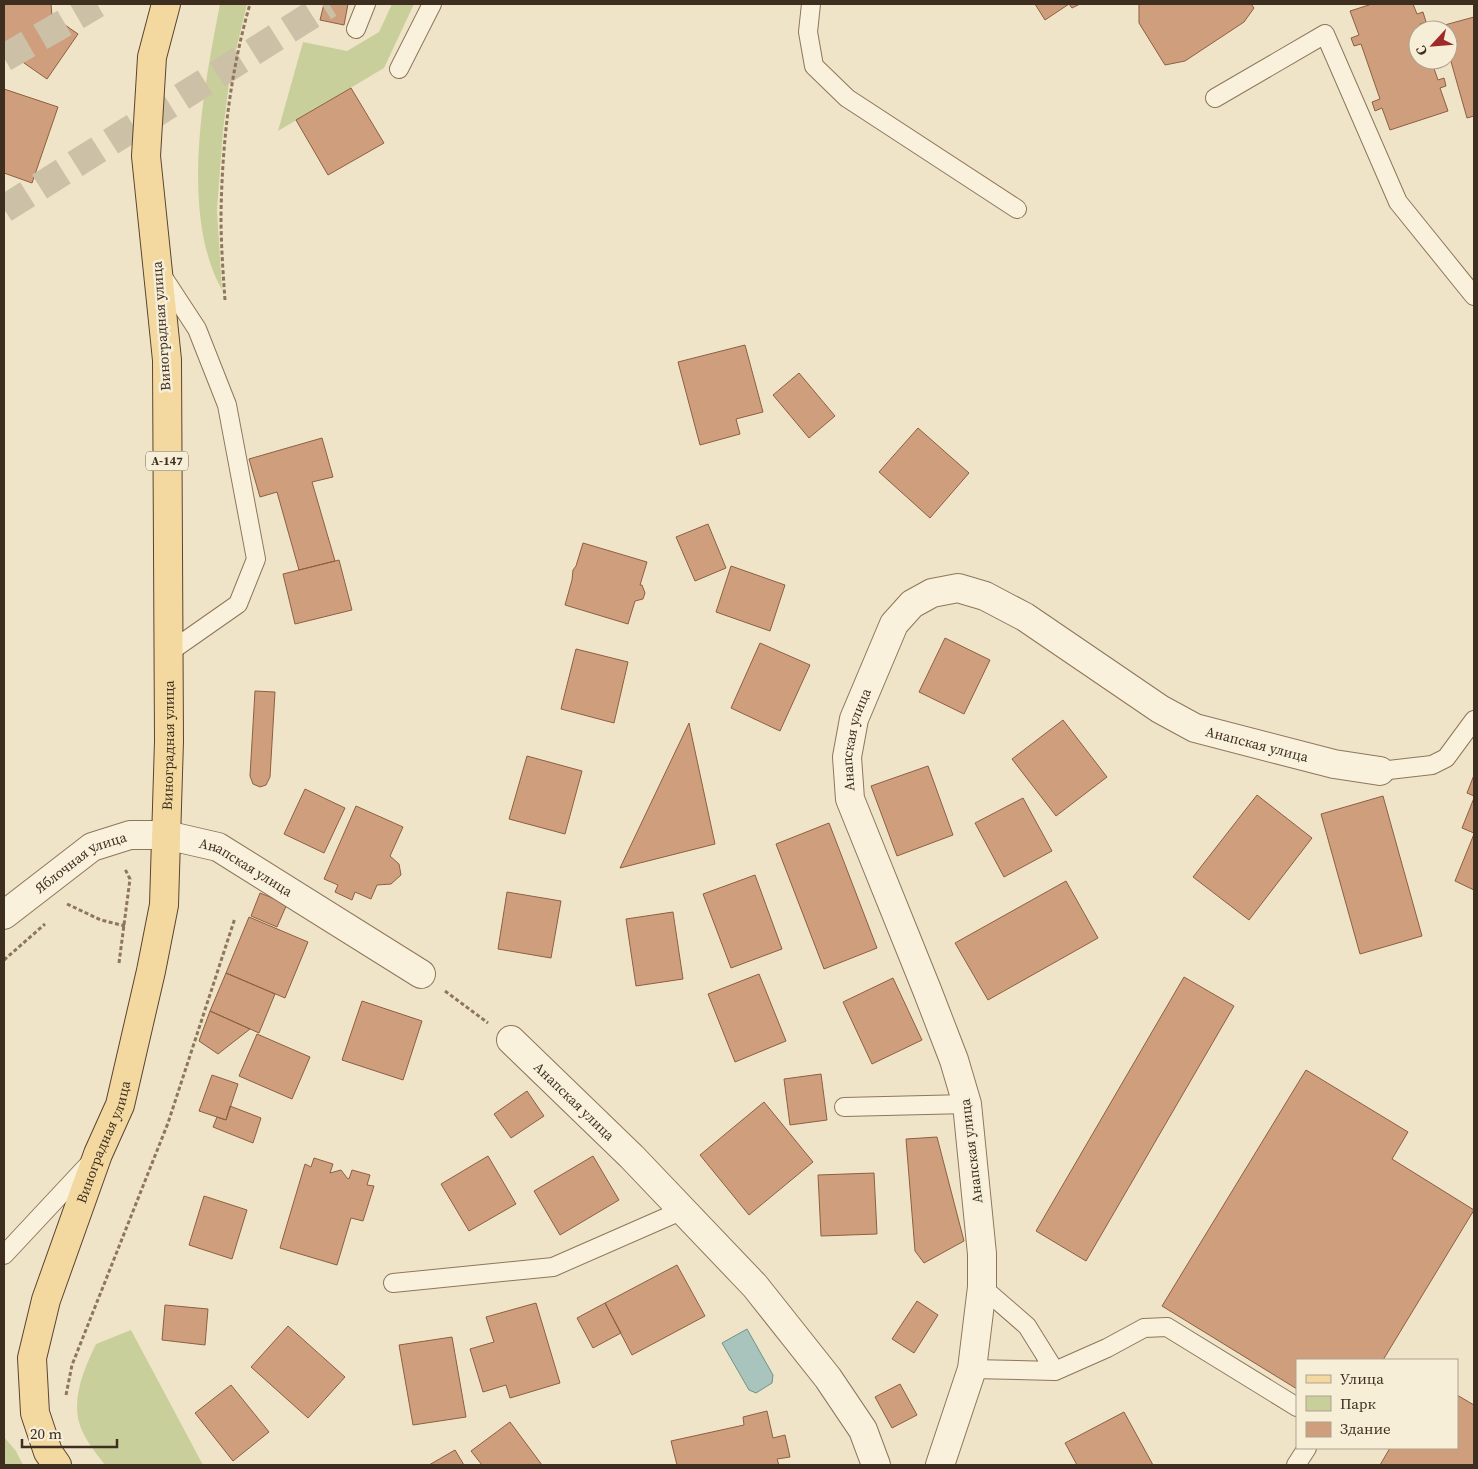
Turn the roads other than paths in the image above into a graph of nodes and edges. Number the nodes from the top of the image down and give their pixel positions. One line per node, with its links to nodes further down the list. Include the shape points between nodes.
1 (166, 4): 9 (main road, Виноградная улица / А-147, via 152,57 146,156)
2 (366, 4): 5 (lane)
3 (432, 4): 6 (lane)
4 (811, 4): 8 (lane, via 808,32 814,66 847,98)
5 (356, 29)
6 (400, 69)
7 (1216, 98): 10 (lane, via 1324,34 1398,202)
8 (1017, 209)
9 (158, 270): 11 (main road, Виноградная улица / А-147, via 167,360); 11 (lane, via 197,329 227,406 256,559 238,604)
10 (1474, 296)
11 (168, 653): 14 (main road, Виноградная улица / А-147)
12 (1474, 720): 13 (lane, via 1446,758 1432,764)
13 (1380, 770): 18 (street, Анапская улица, via 1334,764 1195,728 1160,709 1025,617 985,596 958,588 932,593 912,604 894,624 854,719 847,757 850,799 954,1060)
14 (166, 835): 15 (street, Яблочная улица, via 130,835 92,847); 16 (street, Анапская улица, via 218,846); 20 (main road, Виноградная улица, via 164,905 151,971 120,1105)
15 (4, 915)
16 (421, 974)
17 (510, 1040): 21 (street, Анапская улица)
18 (967, 1104): 19 (lane); 24 (street, Анапская улица, via 982,1254)
19 (844, 1108)
20 (98, 1154): 22 (lane); 29 (main road, Виноградная улица, via 46,1300 32,1358 35,1413 48,1452)
21 (683, 1210): 23 (lane, via 553,1267); 30 (street, Анапская улица, via 755,1286 828,1378 863,1430)
22 (4, 1255)
23 (393, 1283)
24 (982, 1287): 25 (street, Анапская улица); 26 (lane, via 1027,1326)
25 (972, 1369): 26 (lane); 31 (street, Анапская улица)
26 (1054, 1371): 27 (lane, via 1144,1328 1167,1327)
27 (1296, 1406)
28 (1306, 1449): 32 (lane)
29 (57, 1465)
30 (876, 1465)
31 (940, 1465)
32 (1296, 1465)

